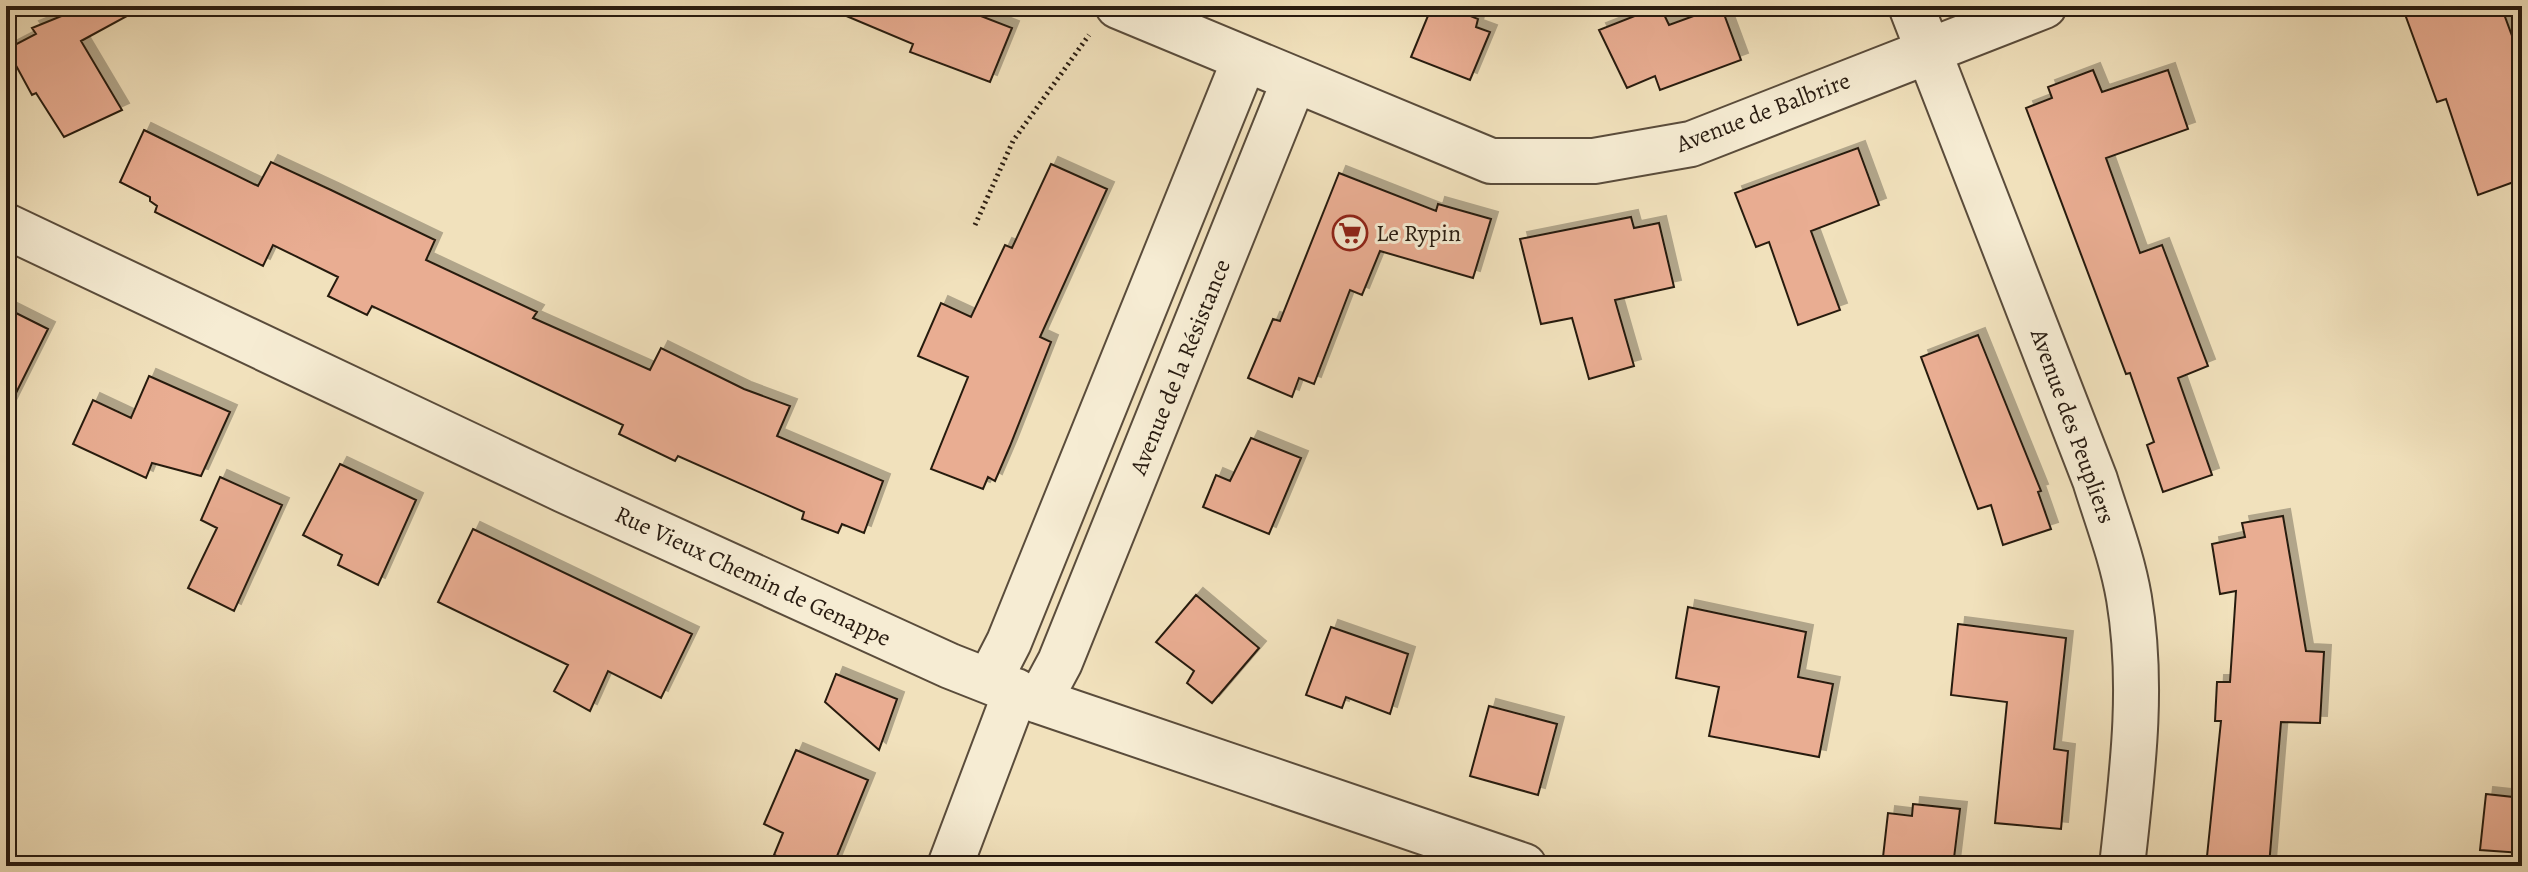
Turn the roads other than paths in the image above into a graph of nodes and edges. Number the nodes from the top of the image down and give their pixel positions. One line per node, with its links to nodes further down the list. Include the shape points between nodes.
1 (1911, 6): 4 (street, Avenue des Peupliers)
2 (2044, 6): 4 (street, Avenue de Balbrire)
3 (1106, 16): 5 (street)
4 (1928, 48): 6 (street, Avenue de Balbrire, via 1691,144 1594,161 1491,161); 13 (street, Avenue des Peupliers, via 2120,557 2132,620 2137,702)
5 (1244, 61): 6 (street); 8 (street, Avenue de la Résistance)
6 (1294, 81): 9 (street, Avenue de la Résistance)
7 (6, 226): 10 (street, Rue Vieux Chemin de Genappe, via 564,490 950,666)
8 (1117, 379): 9 (street); 10 (street, Avenue de la Résistance, via 1009,642)
9 (1166, 402): 10 (street, Avenue de la Résistance, via 1060,662)
10 (1015, 690): 11 (street, Avenue de la Résistance); 12 (street, Rue Vieux Chemin de Genappe)
11 (950, 866)
12 (1524, 866)
13 (2122, 866)

